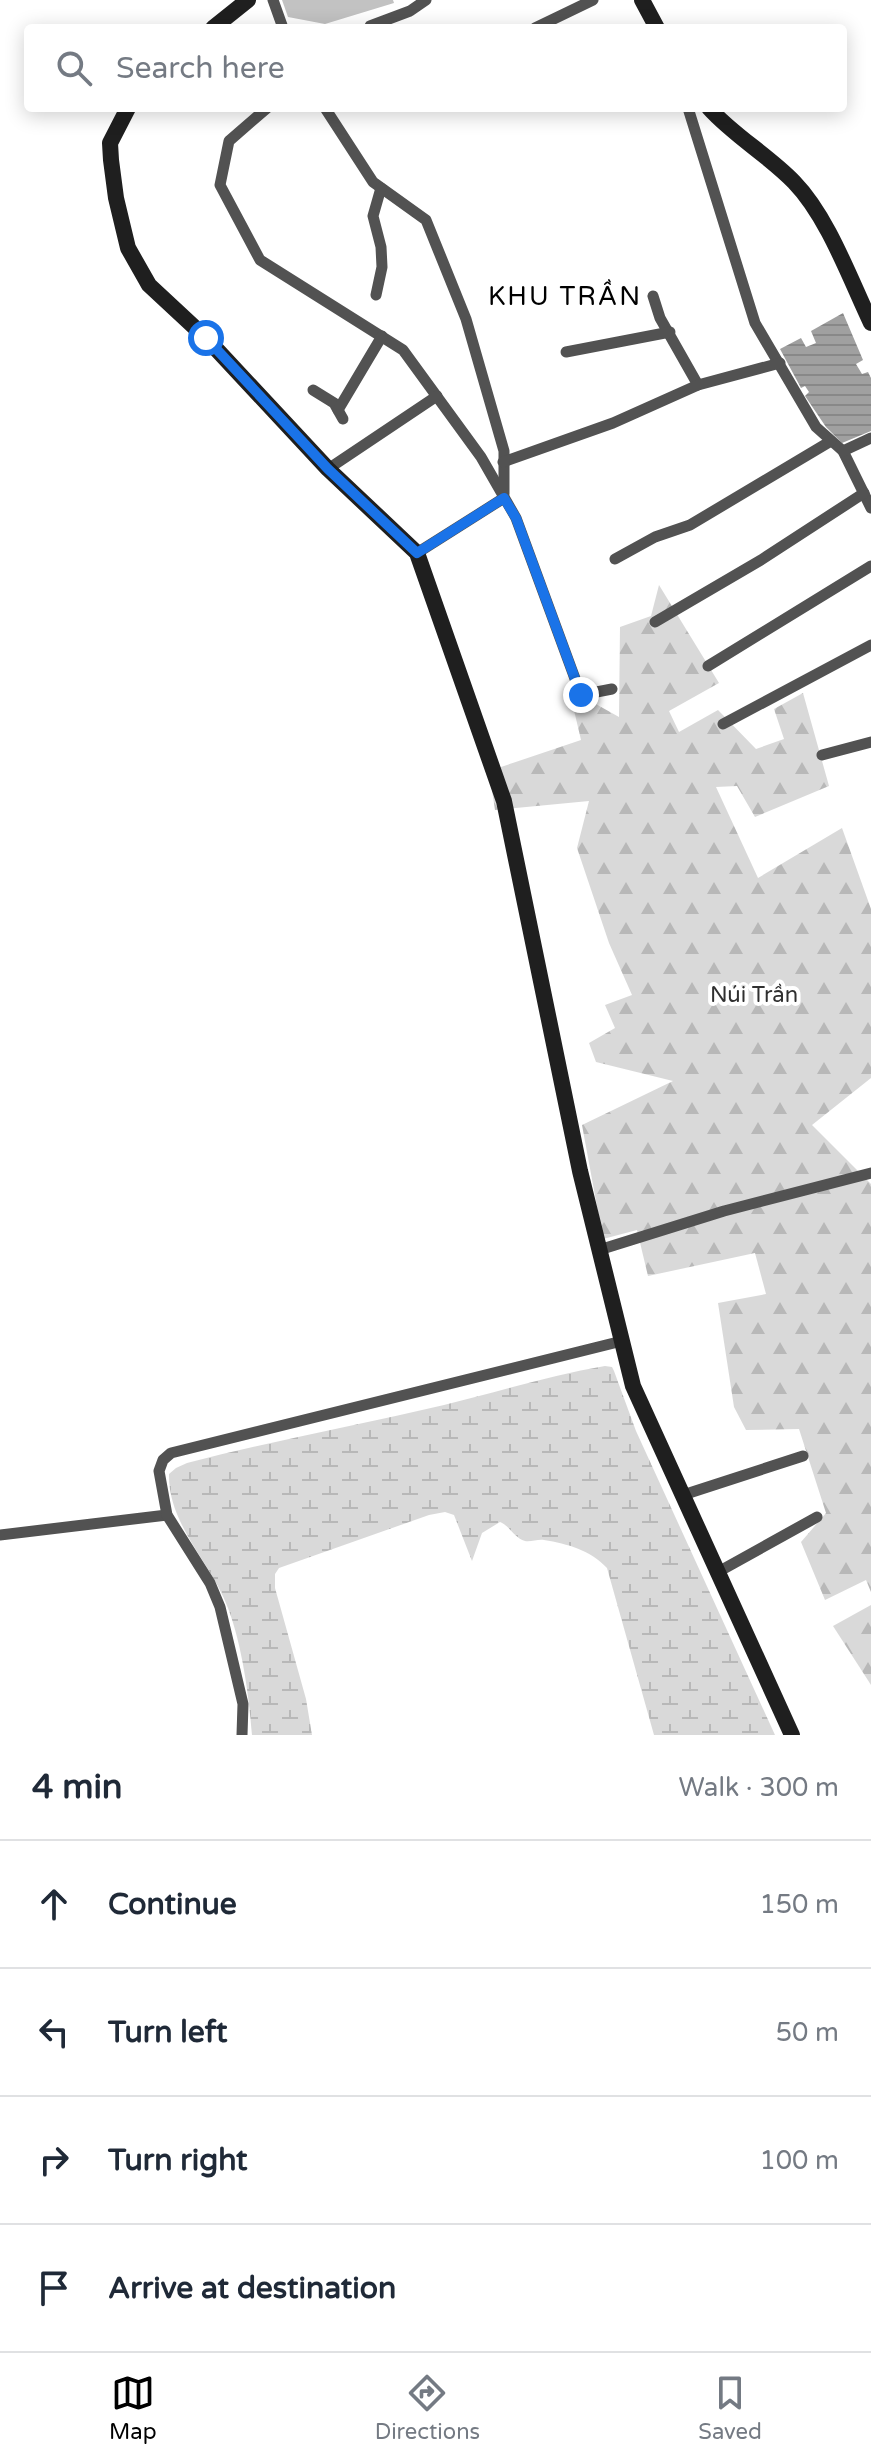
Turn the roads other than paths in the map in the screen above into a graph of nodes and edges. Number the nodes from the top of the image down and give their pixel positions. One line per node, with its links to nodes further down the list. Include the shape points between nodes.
1 (248, 0): 6 (street)
2 (273, 0): 7 (street)
3 (426, 0): 8 (street)
4 (593, 0): 9 (street)
5 (642, 0): 10 (street)
6 (218, 24)
7 (282, 24)
8 (375, 24)
9 (543, 24)
10 (655, 24)
11 (126, 112): 31 (street, via 110,143 111,160 128,248 138,268)
12 (262, 112): 21 (street, via 229,141 220,185 260,260)
13 (328, 112): 16 (street)
14 (689, 112): 23 (street, via 755,323)
15 (714, 112): 19 (street, via 806,196)
16 (381, 188): 17 (street, via 373,216 382,267); 30 (street, via 426,220 466,319)
17 (376, 295)
18 (653, 296): 20 (street)
19 (871, 323)
20 (670, 332): 22 (street); 24 (street)
21 (382, 336): 25 (street, via 340,415 334,403); 26 (street, via 403,350)
22 (566, 352)
23 (780, 363): 24 (street); 28 (street, via 816,427)
24 (698, 385): 30 (street, via 613,423)
25 (313, 390)
26 (437, 396): 31 (street); 33 (street)
27 (871, 438): 29 (street)
28 (831, 441): 29 (street); 36 (street, via 690,525)
29 (843, 451): 32 (street)
30 (503, 462): 33 (street)
31 (328, 469): 35 (street)
32 (864, 493): 34 (street); 38 (street)
33 (504, 498): 35 (street); 41 (street, via 581,695)
34 (871, 508)
35 (417, 553): 46 (street, via 504,801)
36 (615, 559)
37 (871, 566): 40 (street)
38 (655, 622)
39 (871, 645): 42 (street)
40 (708, 666)
41 (612, 689)
42 (723, 724)
43 (871, 742): 44 (street)
44 (822, 755)
45 (871, 1173): 46 (street)
46 (599, 1250): 47 (street)
47 (622, 1341): 49 (street, via 633,1386); 50 (street, via 171,1453 159,1471)
48 (803, 1456): 49 (street)
49 (683, 1495): 53 (street)
50 (167, 1515): 52 (street); 54 (street, via 220,1607 243,1704)
51 (817, 1517): 53 (street)
52 (0, 1535)
53 (718, 1572): 55 (street)
54 (242, 1735)
55 (792, 1735)

